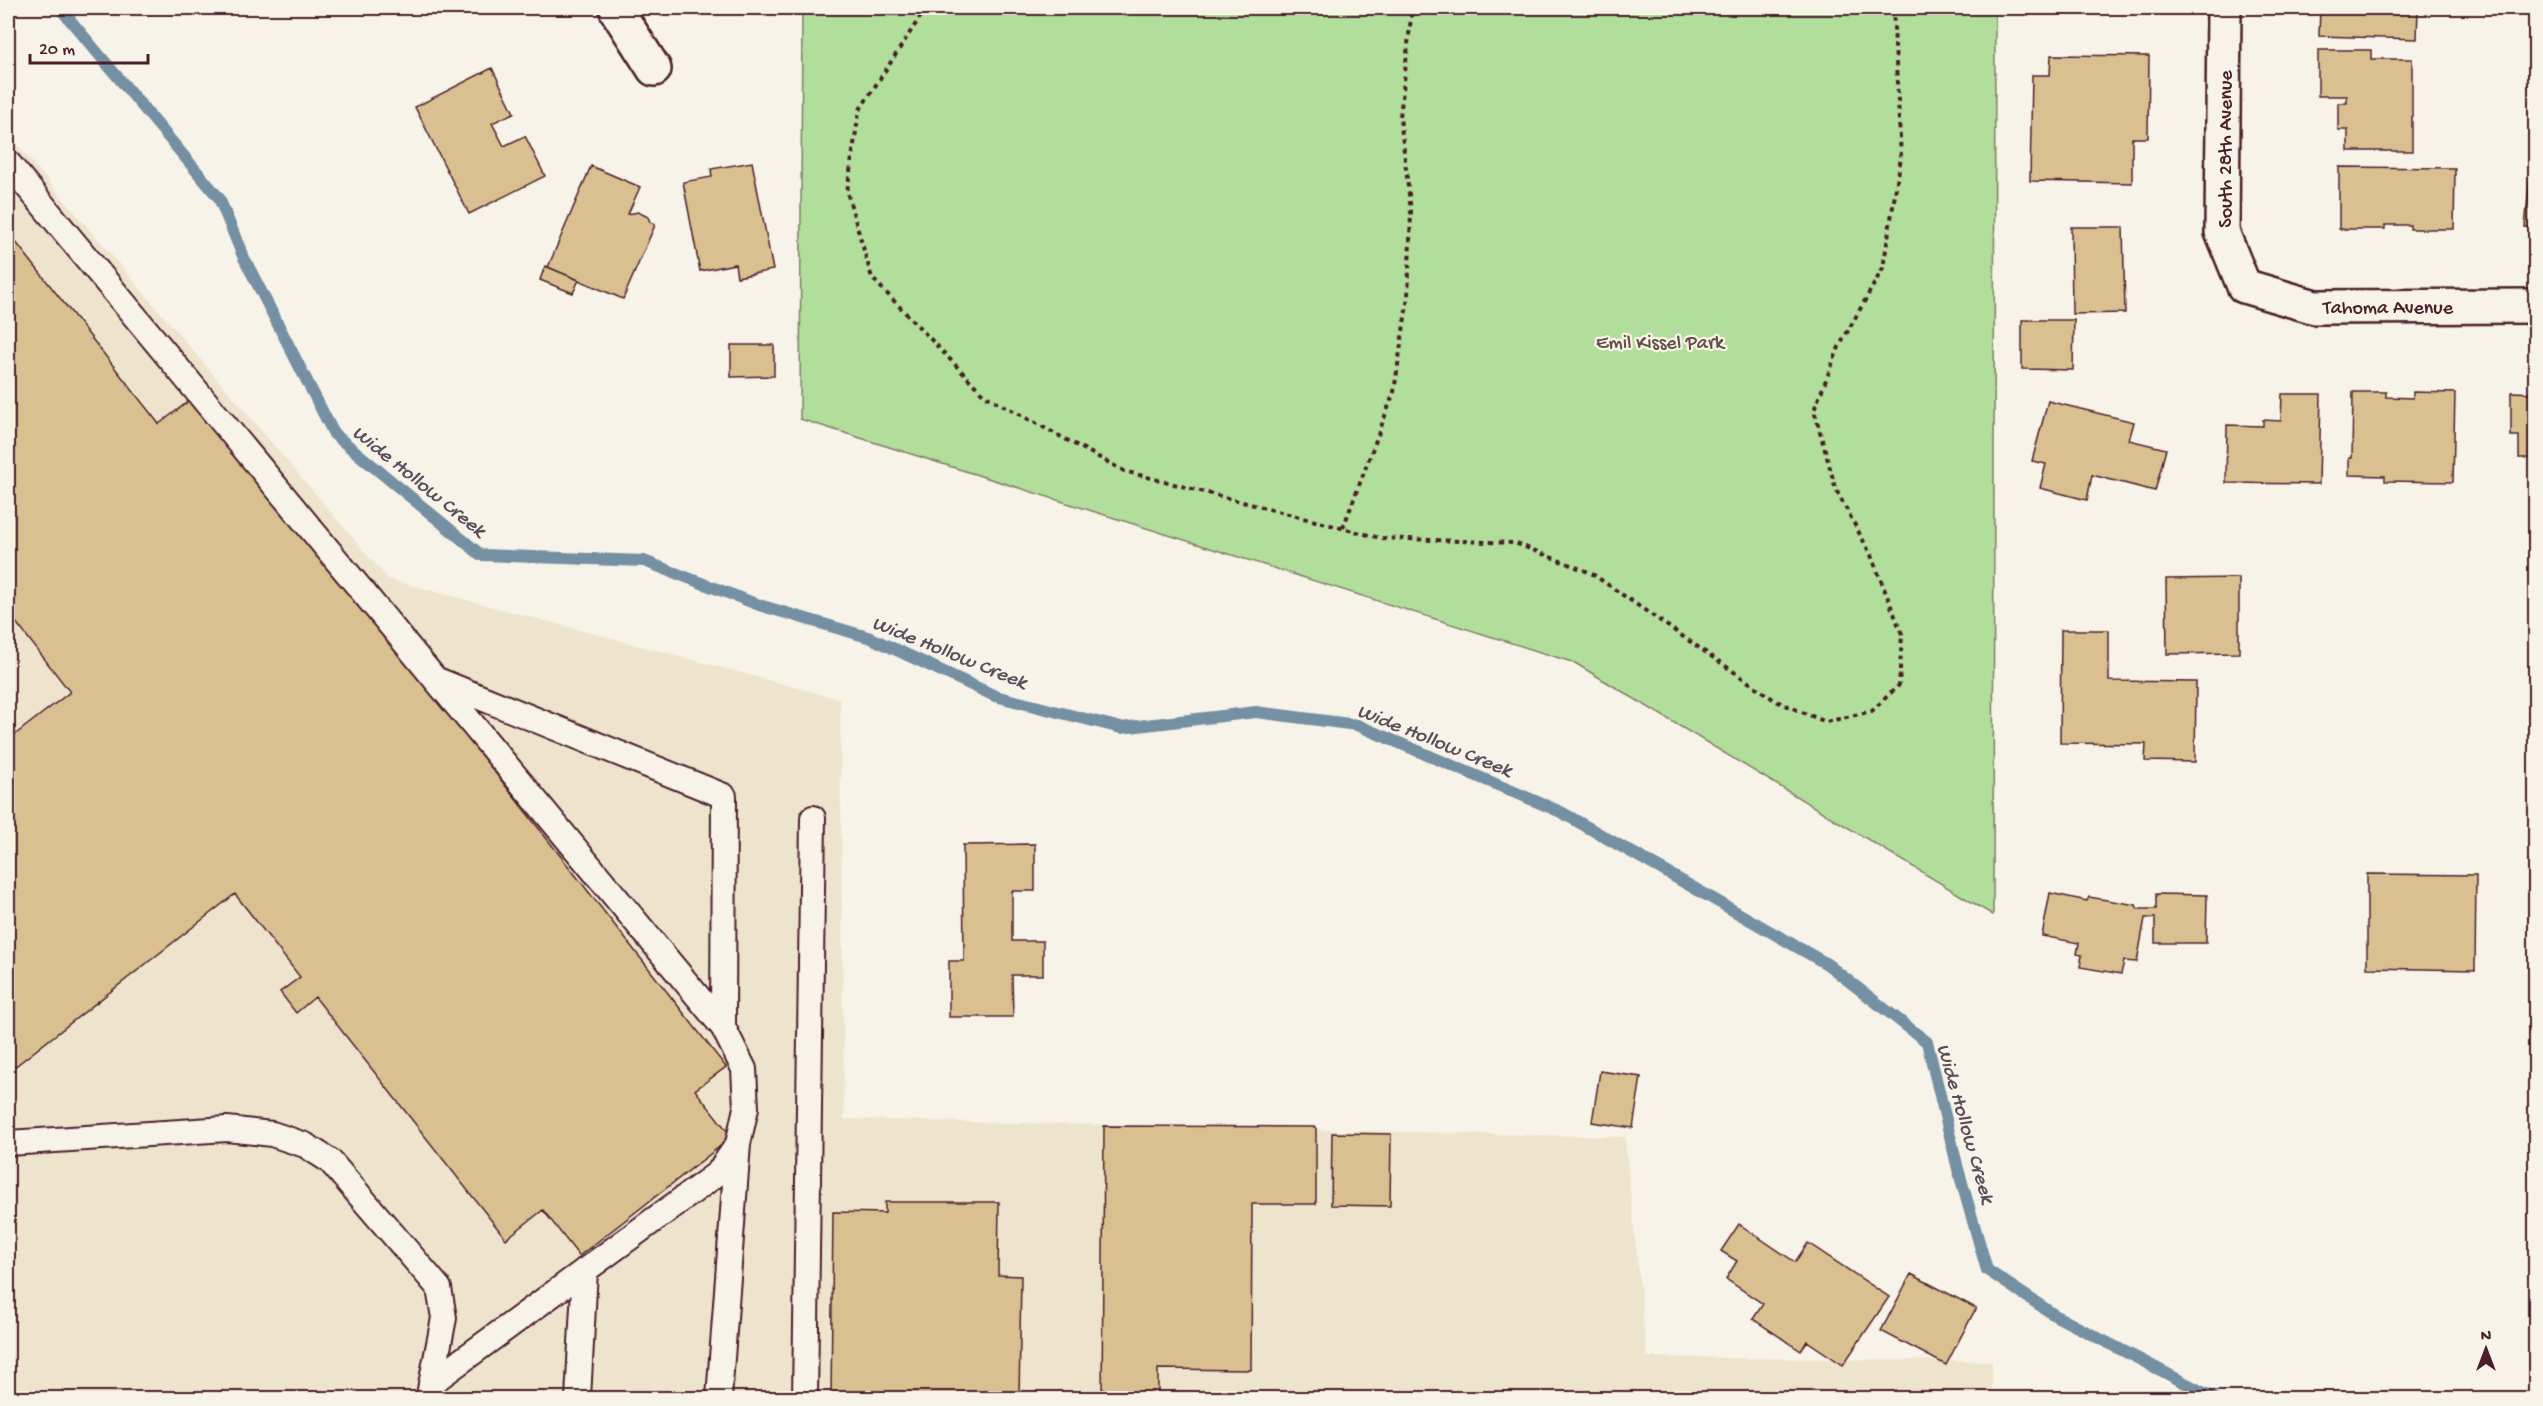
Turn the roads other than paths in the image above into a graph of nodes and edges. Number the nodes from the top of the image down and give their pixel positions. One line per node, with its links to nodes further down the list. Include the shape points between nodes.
1 (617, 8): 3 (street)
2 (2224, 8): 5 (street, South 28th Avenue, via 2222,232)
3 (654, 69)
4 (8, 163): 7 (lane)
5 (2244, 286): 6 (street, Tahoma Avenue, via 2315,307)
6 (2535, 306)
7 (433, 678): 9 (lane); 9 (lane, via 724,796)
8 (813, 818): 16 (lane)
9 (723, 1027): 11 (lane, via 744,1069 746,1108)
10 (8, 1143): 13 (lane, via 227,1129 272,1134 305,1145 330,1161 439,1288 444,1318)
11 (738, 1144): 12 (lane, via 718,1173); 15 (lane)
12 (585, 1270): 13 (lane); 14 (lane)
13 (430, 1391)
14 (578, 1398)
15 (719, 1398)
16 (805, 1398)

